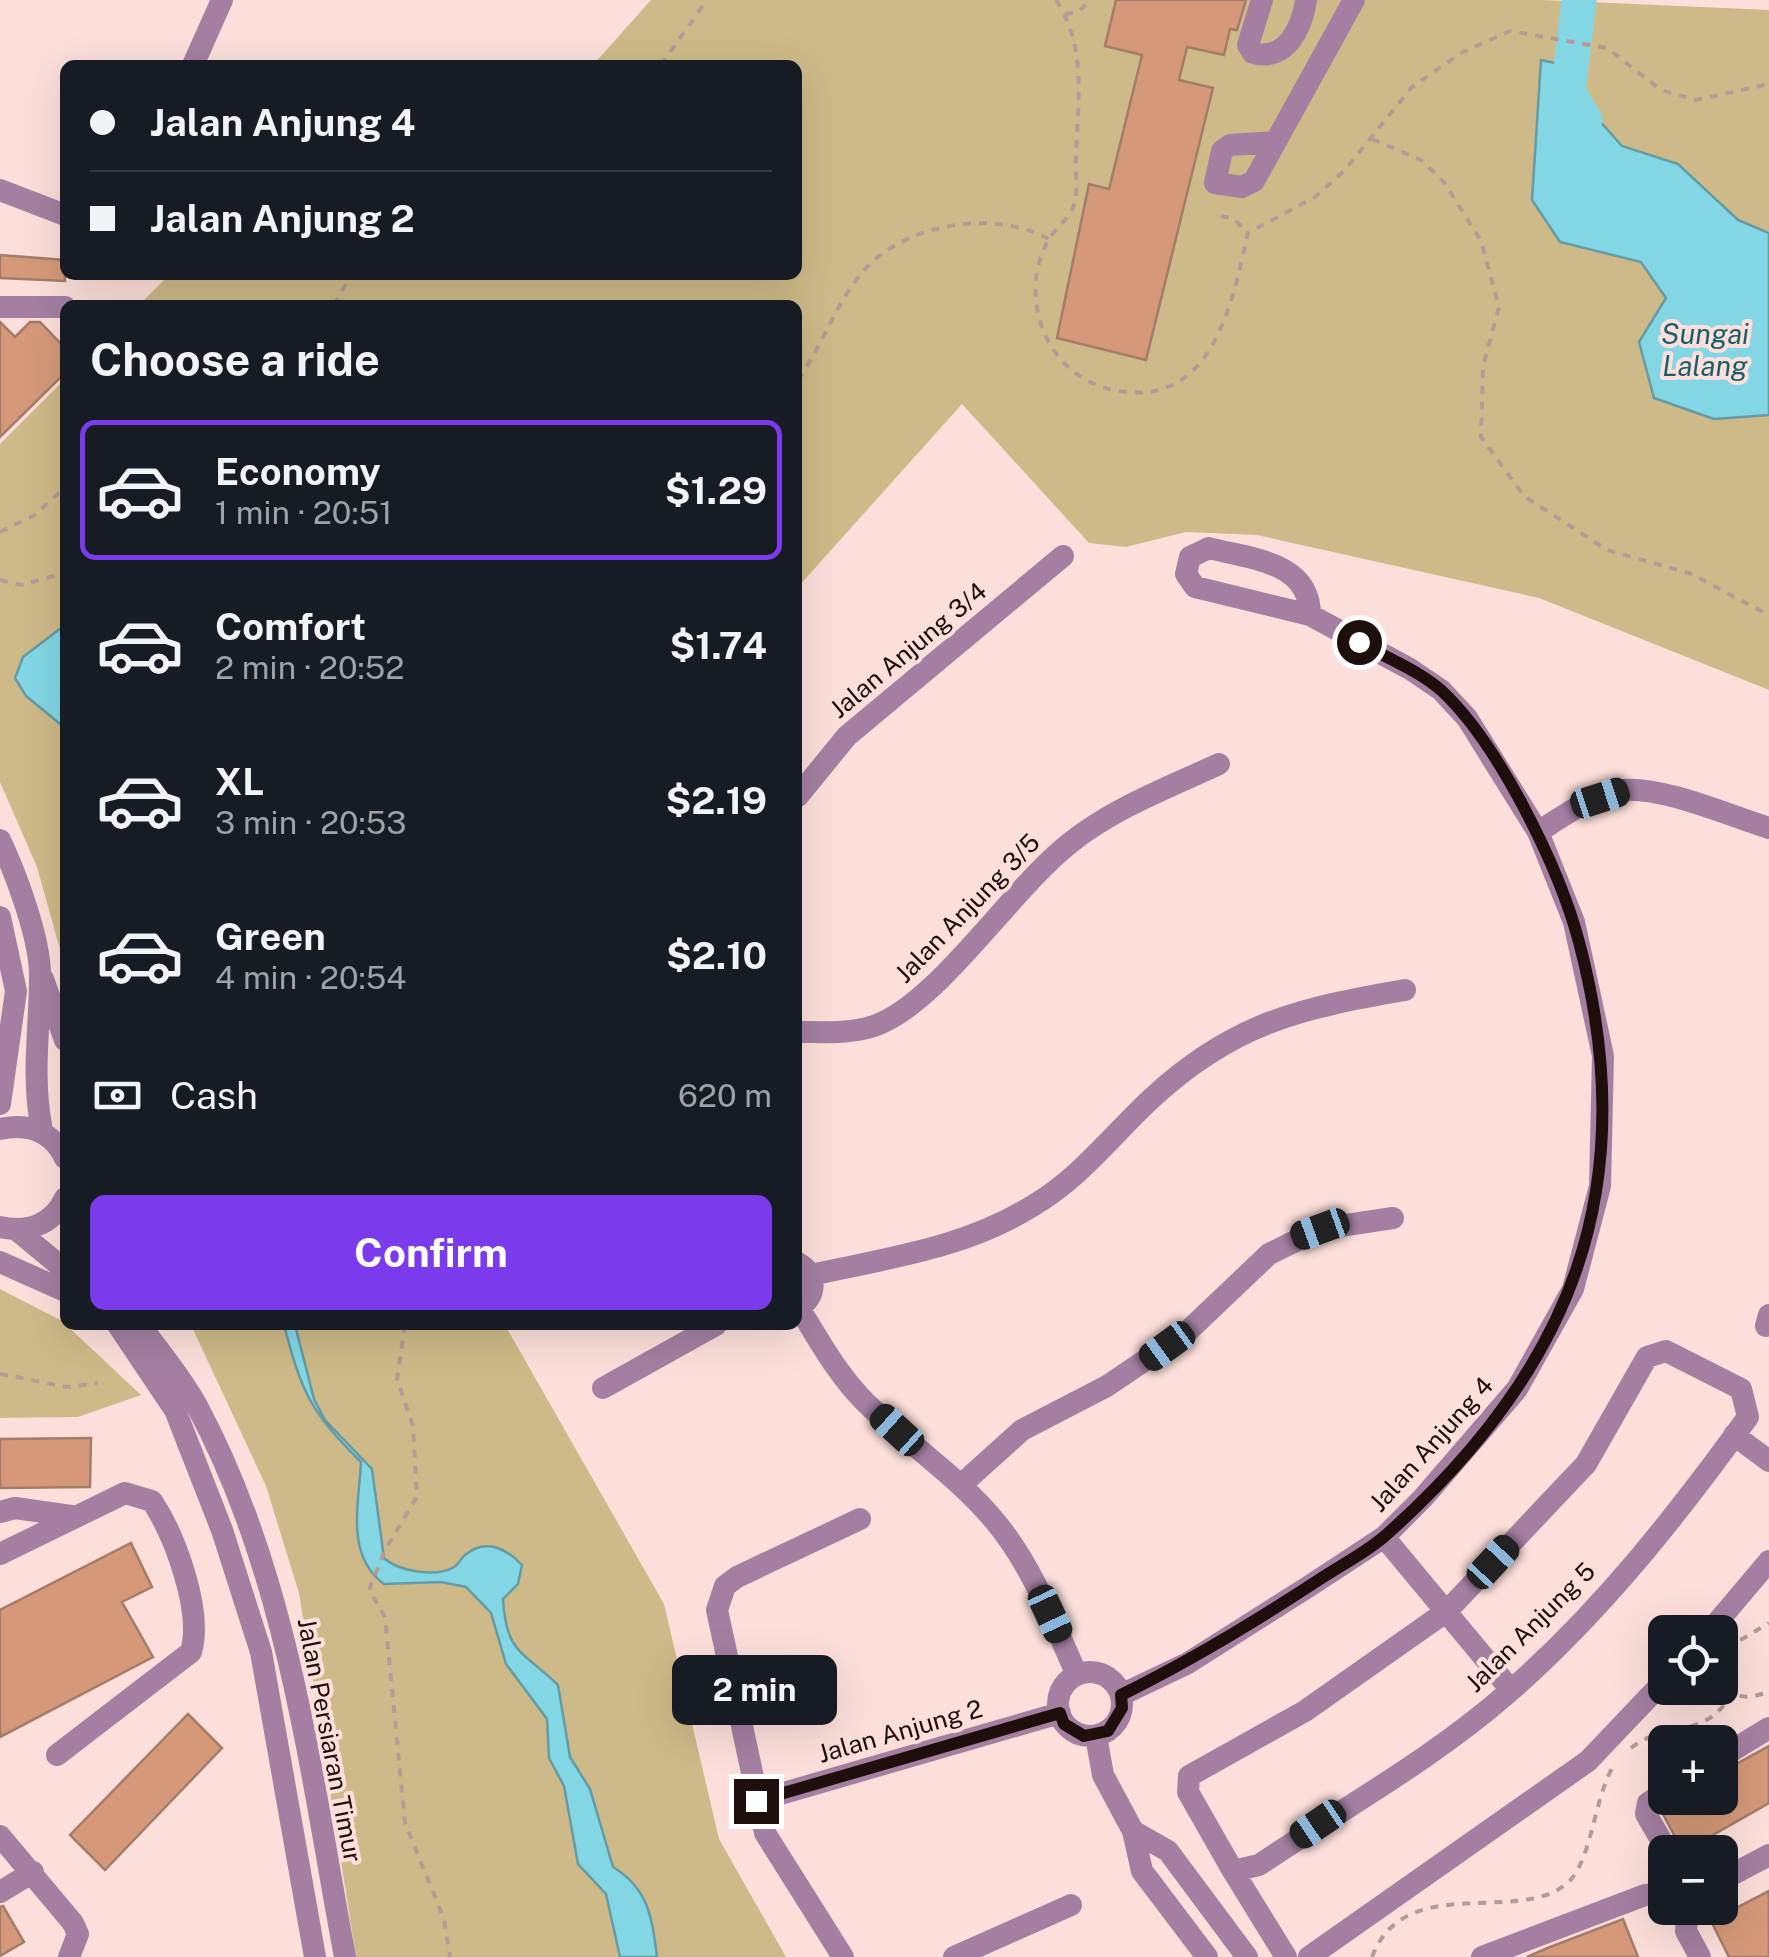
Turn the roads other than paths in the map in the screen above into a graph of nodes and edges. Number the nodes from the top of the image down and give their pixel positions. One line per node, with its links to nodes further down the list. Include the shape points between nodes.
1 (222, 0): 5 (street)
2 (1262, 0): 3 (street, via 1248,45 1261,55 1277,52 1293,37)
3 (1306, 0)
4 (1354, 0): 6 (street)
5 (195, 60)
6 (1275, 142)
7 (0, 190): 8 (street)
8 (60, 213)
9 (0, 307): 10 (street)
10 (60, 308)
11 (1063, 556): 14 (street, Jalan Anjung 3/4, via 846,736)
12 (1310, 615): 12 (street, Jalan Anjung 4, via 1195,587 1186,574 1190,557 1209,548 1285,568 1305,588); 16 (street, Jalan Anjung 4, via 1441,690 1467,718)
13 (1219, 764): 24 (street, Jalan Anjung 3/5, via 1116,812 1072,842 907,1008 848,1032)
14 (802, 791)
15 (1769, 828): 16 (street, via 1652,792 1623,790)
16 (1538, 832): 49 (street, Jalan Anjung 4, via 1574,922 1603,1056 1600,1186 1573,1289 1517,1390)
17 (0, 840): 19 (street)
18 (0, 918): 20 (street)
19 (40, 971): 23 (street); 27 (street, via 33,1067)
20 (12, 972): 22 (street); 25 (street, via 16,991)
21 (1405, 990): 34 (street, via 1304,1008 1220,1046 1178,1074 1084,1168 996,1228 954,1244)
22 (0, 1010)
23 (60, 1026)
24 (802, 1032)
25 (0, 1104)
26 (0, 1129): 27 (street, via 20,1125)
27 (42, 1132): 28 (street)
28 (60, 1146)
29 (60, 1208): 31 (street, via 44,1224)
30 (1393, 1218): 45 (street, via 1320,1229 1269,1254 1187,1332 1107,1386 1022,1430)
31 (9, 1229): 33 (street)
32 (0, 1262): 35 (street)
33 (60, 1266)
34 (804, 1269): 36 (street, via 812,1294)
35 (60, 1289)
36 (802, 1304)
37 (802, 1314): 45 (street, via 865,1402)
38 (159, 1330): 42 (street)
39 (707, 1330): 41 (street)
40 (131, 1331): 42 (street, Jalan Persiaran Timur); 77 (street, Jalan Persiaran Timur, via 176,1410 261,1652)
41 (603, 1388)
42 (196, 1404): 78 (street, Jalan Persiaran Timur, via 247,1518 286,1642)
43 (1741, 1426): 44 (street); 52 (street, via 1741,1389 1666,1351 1651,1353 1586,1464); 55 (street, Jalan Anjung 5, via 1670,1525)
44 (1769, 1462)
45 (962, 1484): 54 (street, via 998,1524 1036,1584)
46 (0, 1512): 47 (street)
47 (70, 1516): 50 (street); 62 (street, via 125,1494 152,1501 176,1546 195,1638 180,1664)
48 (860, 1520): 63 (street, via 737,1577 720,1597 717,1610)
49 (1384, 1537): 52 (street); 56 (street, Jalan Anjung 4, via 1238,1632)
50 (0, 1554)
51 (1769, 1561): 53 (street)
52 (1447, 1611): 55 (street); 69 (street, via 1305,1711 1189,1776 1188,1792)
53 (1724, 1615)
54 (1077, 1675): 56 (street, via 1104,1675); 58 (street, via 1061,1691)
55 (1511, 1690): 69 (street, Jalan Anjung 5, via 1258,1864)
56 (1121, 1695): 60 (street, via 1118,1721)
57 (1648, 1698): 84 (street, via 1588,1762)
58 (1060, 1713): 60 (street, via 1073,1731); 63 (street, Jalan Anjung 2)
59 (1769, 1728): 61 (street)
60 (1096, 1736): 65 (street, via 1103,1775)
61 (1738, 1747)
62 (57, 1755)
63 (756, 1801): 79 (street, via 766,1833)
64 (1648, 1804): 66 (street, via 1646,1814)
65 (1133, 1831): 81 (street, via 1142,1871); 82 (street, via 1168,1852)
66 (1658, 1835)
67 (0, 1836): 71 (street)
68 (1769, 1855): 70 (street)
69 (1234, 1871): 83 (street)
70 (1738, 1871)
71 (33, 1872): 72 (street); 76 (street, via 73,1923 77,1945)
72 (0, 1892)
73 (1648, 1895): 85 (street)
74 (1070, 1906): 80 (street)
75 (1687, 1925): 86 (street)
76 (69, 1957)
77 (315, 1957)
78 (345, 1957)
79 (843, 1957)
80 (954, 1957)
81 (1207, 1957)
82 (1247, 1957)
83 (1286, 1957)
84 (1310, 1957)
85 (1482, 1957)
86 (1700, 1957)

